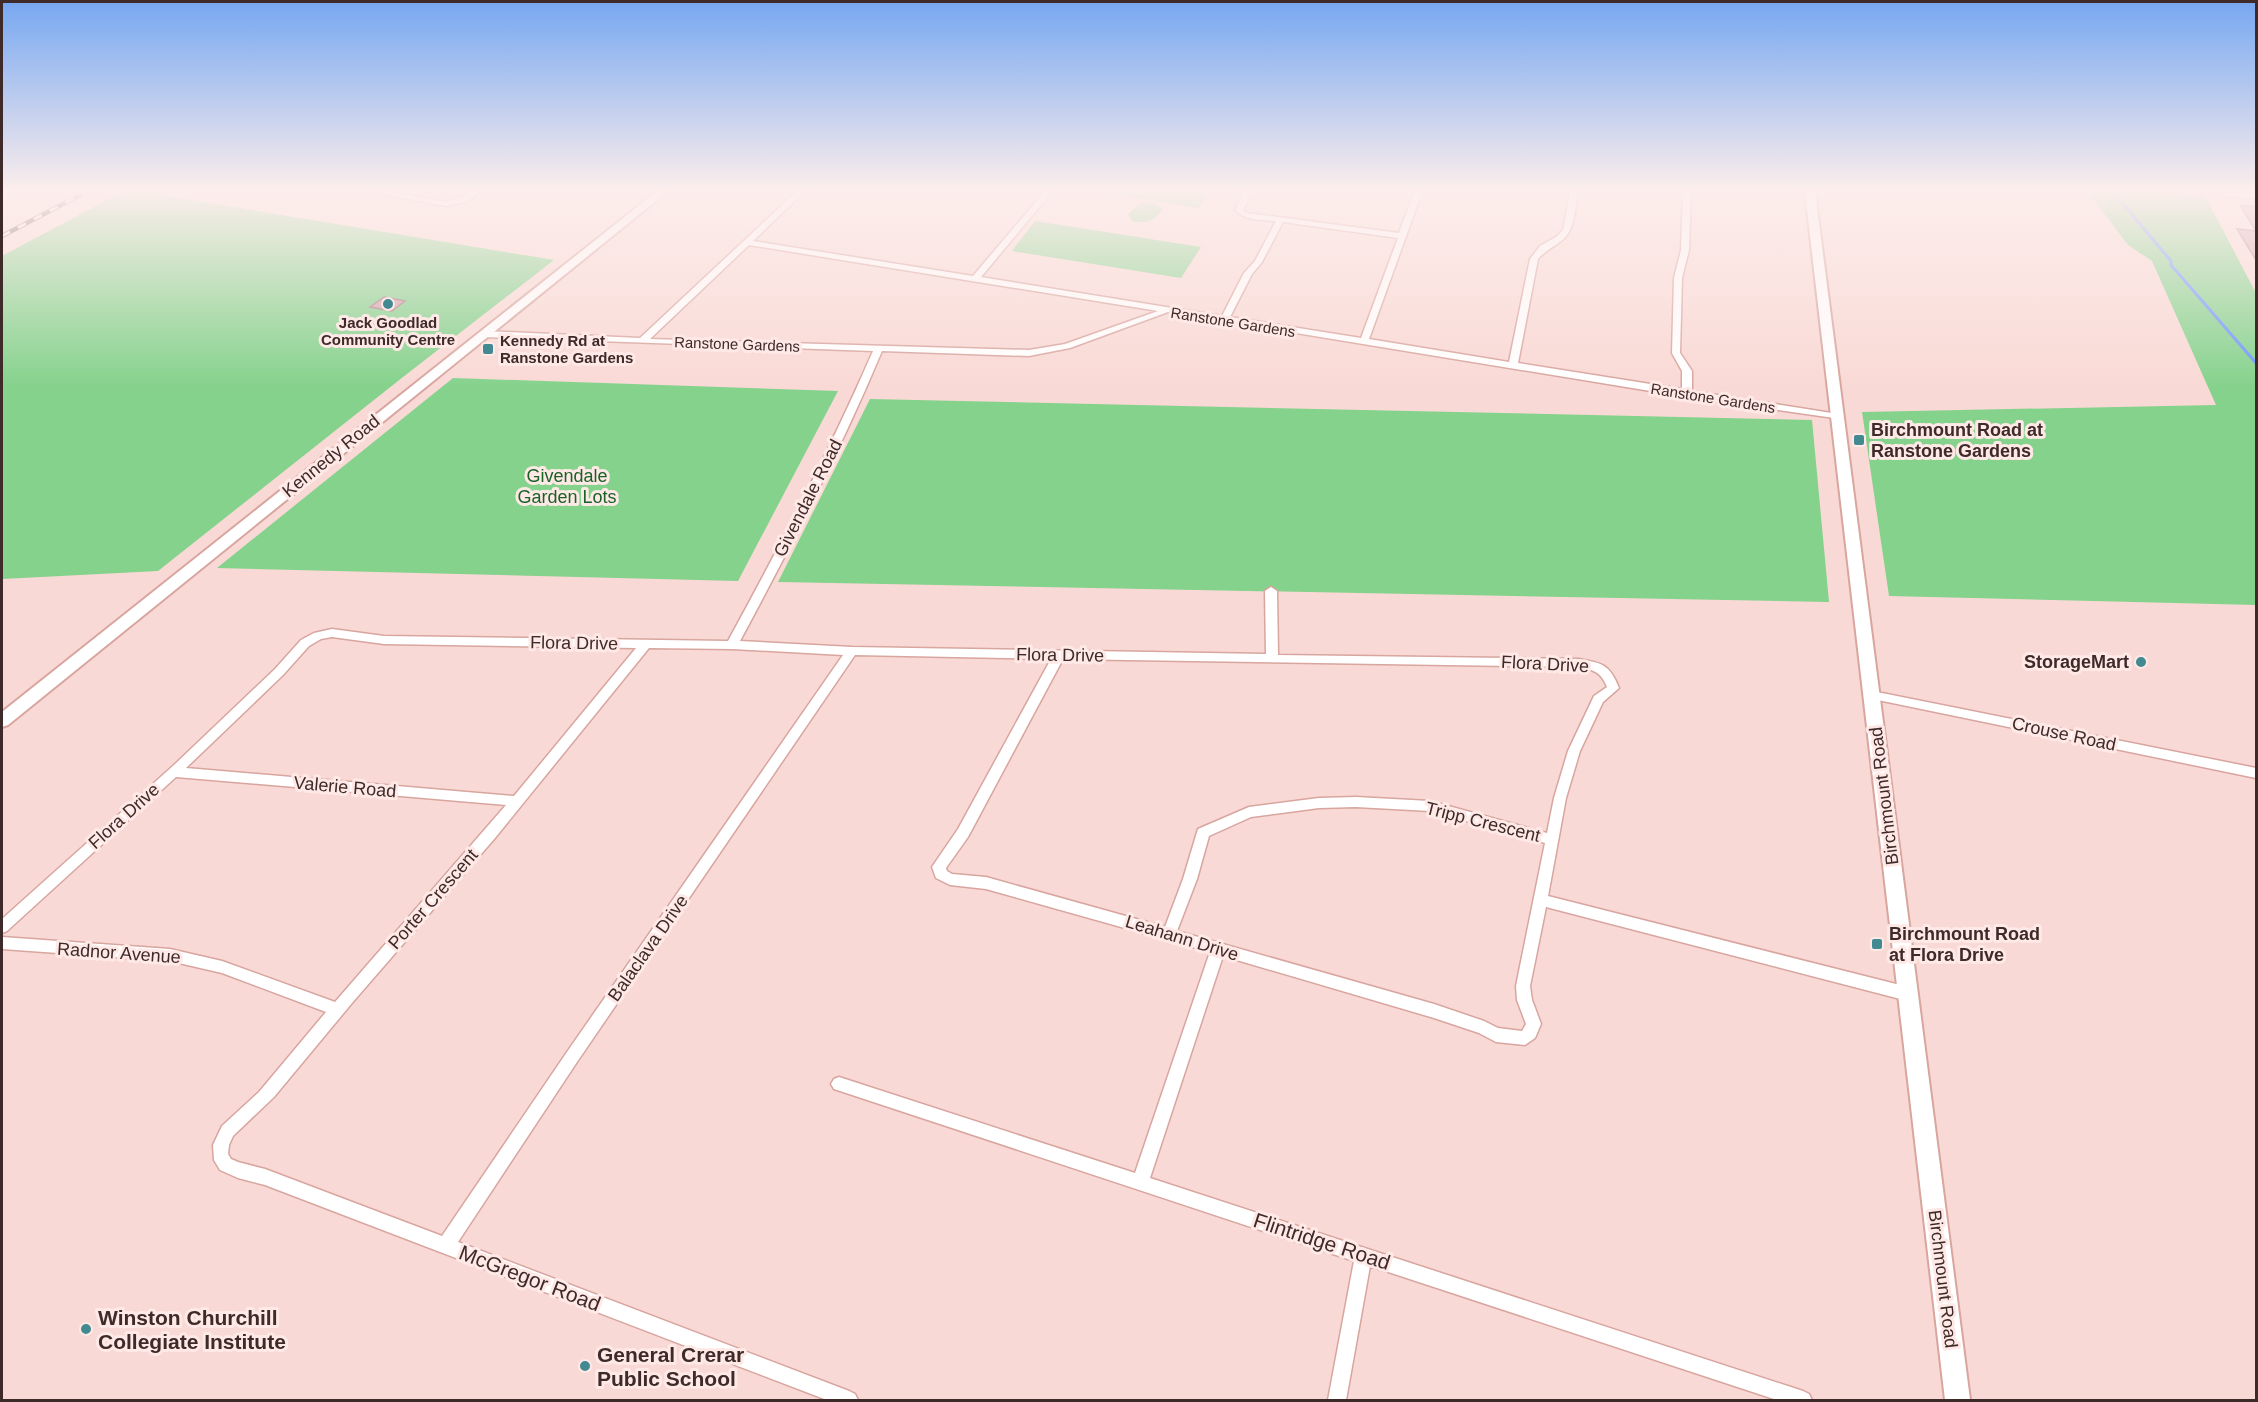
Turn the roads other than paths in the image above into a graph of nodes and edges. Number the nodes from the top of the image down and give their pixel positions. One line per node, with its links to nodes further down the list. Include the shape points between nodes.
1 (580, 257): 13 (main road, Kennedy Road)
2 (731, 257): 14 (street)
3 (842, 257): 10 (street)
4 (993, 257): 10 (street)
5 (1260, 257): 12 (street)
6 (1394, 257): 15 (street)
7 (1535, 257): 17 (street)
8 (1683, 257): 18 (street, via 1678,279 1676,353 1687,371)
9 (1818, 257): 19 (main road, Birchmount Road)
10 (975, 279): 11 (street)
11 (1166, 311): 12 (street, Ranstone Gardens); 16 (street, Ranstone Gardens, via 1046,351)
12 (1224, 320): 15 (street, Ranstone Gardens)
13 (484, 334): 14 (street, Ranstone Gardens); 27 (main road, Kennedy Road)
14 (642, 341): 16 (street, Ranstone Gardens)
15 (1364, 342): 17 (street, Ranstone Gardens)
16 (879, 348): 22 (street, Givendale Road, via 796,526)
17 (1513, 366): 18 (street, Ranstone Gardens)
18 (1687, 394): 19 (street, Ranstone Gardens)
19 (1838, 417): 26 (main road, Birchmount Road)
20 (1271, 591): 25 (street)
21 (645, 645): 22 (street, Flora Drive); 28 (street, Flora Drive, via 384,640 332,633 318,636 300,647 279,672); 30 (street, Porter Crescent)
22 (732, 645): 23 (street, Flora Drive)
23 (852, 651): 24 (street, Flora Drive); 42 (street, Balaclava Drive)
24 (1059, 655): 25 (street, Flora Drive); 34 (street, Leahann Drive, via 963,833 939,867 941,874)
25 (1272, 657): 31 (street, Flora Drive, via 1579,663 1607,671 1612,688 1598,699 1574,751)
26 (1872, 695): 29 (street, Crouse Road); 37 (main road, Birchmount Road)
27 (2, 721)
28 (173, 772): 30 (street, Valerie Road); 33 (street, Flora Drive)
29 (2256, 773)
30 (517, 801): 38 (street, Porter Crescent)
31 (1550, 839): 32 (street, Flora Drive); 34 (street, Tripp Crescent, via 1430,807 1319,803 1249,812 1203,833)
32 (1542, 900): 36 (street, Leahann Drive, via 1523,986 1524,1002 1533,1022 1524,1038 1497,1035 1434,1011); 37 (street)
33 (2, 927)
34 (1169, 934): 36 (street, Leahann Drive)
35 (2, 943): 38 (street, Radnor Avenue, via 195,959)
36 (1218, 949): 41 (street)
37 (1908, 994): 47 (main road, Birchmount Road)
38 (336, 1009): 40 (street, Porter Crescent, via 276,1084 233,1125)
39 (839, 1084): 41 (street, Flintridge Road)
40 (220, 1151): 42 (street, McGregor Road, via 223,1164 231,1168)
41 (1141, 1181): 43 (street, Flintridge Road)
42 (446, 1245): 44 (street, McGregor Road)
43 (1364, 1255): 45 (street); 46 (street, Flintridge Road)
44 (849, 1401)
45 (1337, 1401)
46 (1803, 1401)
47 (1958, 1401)

